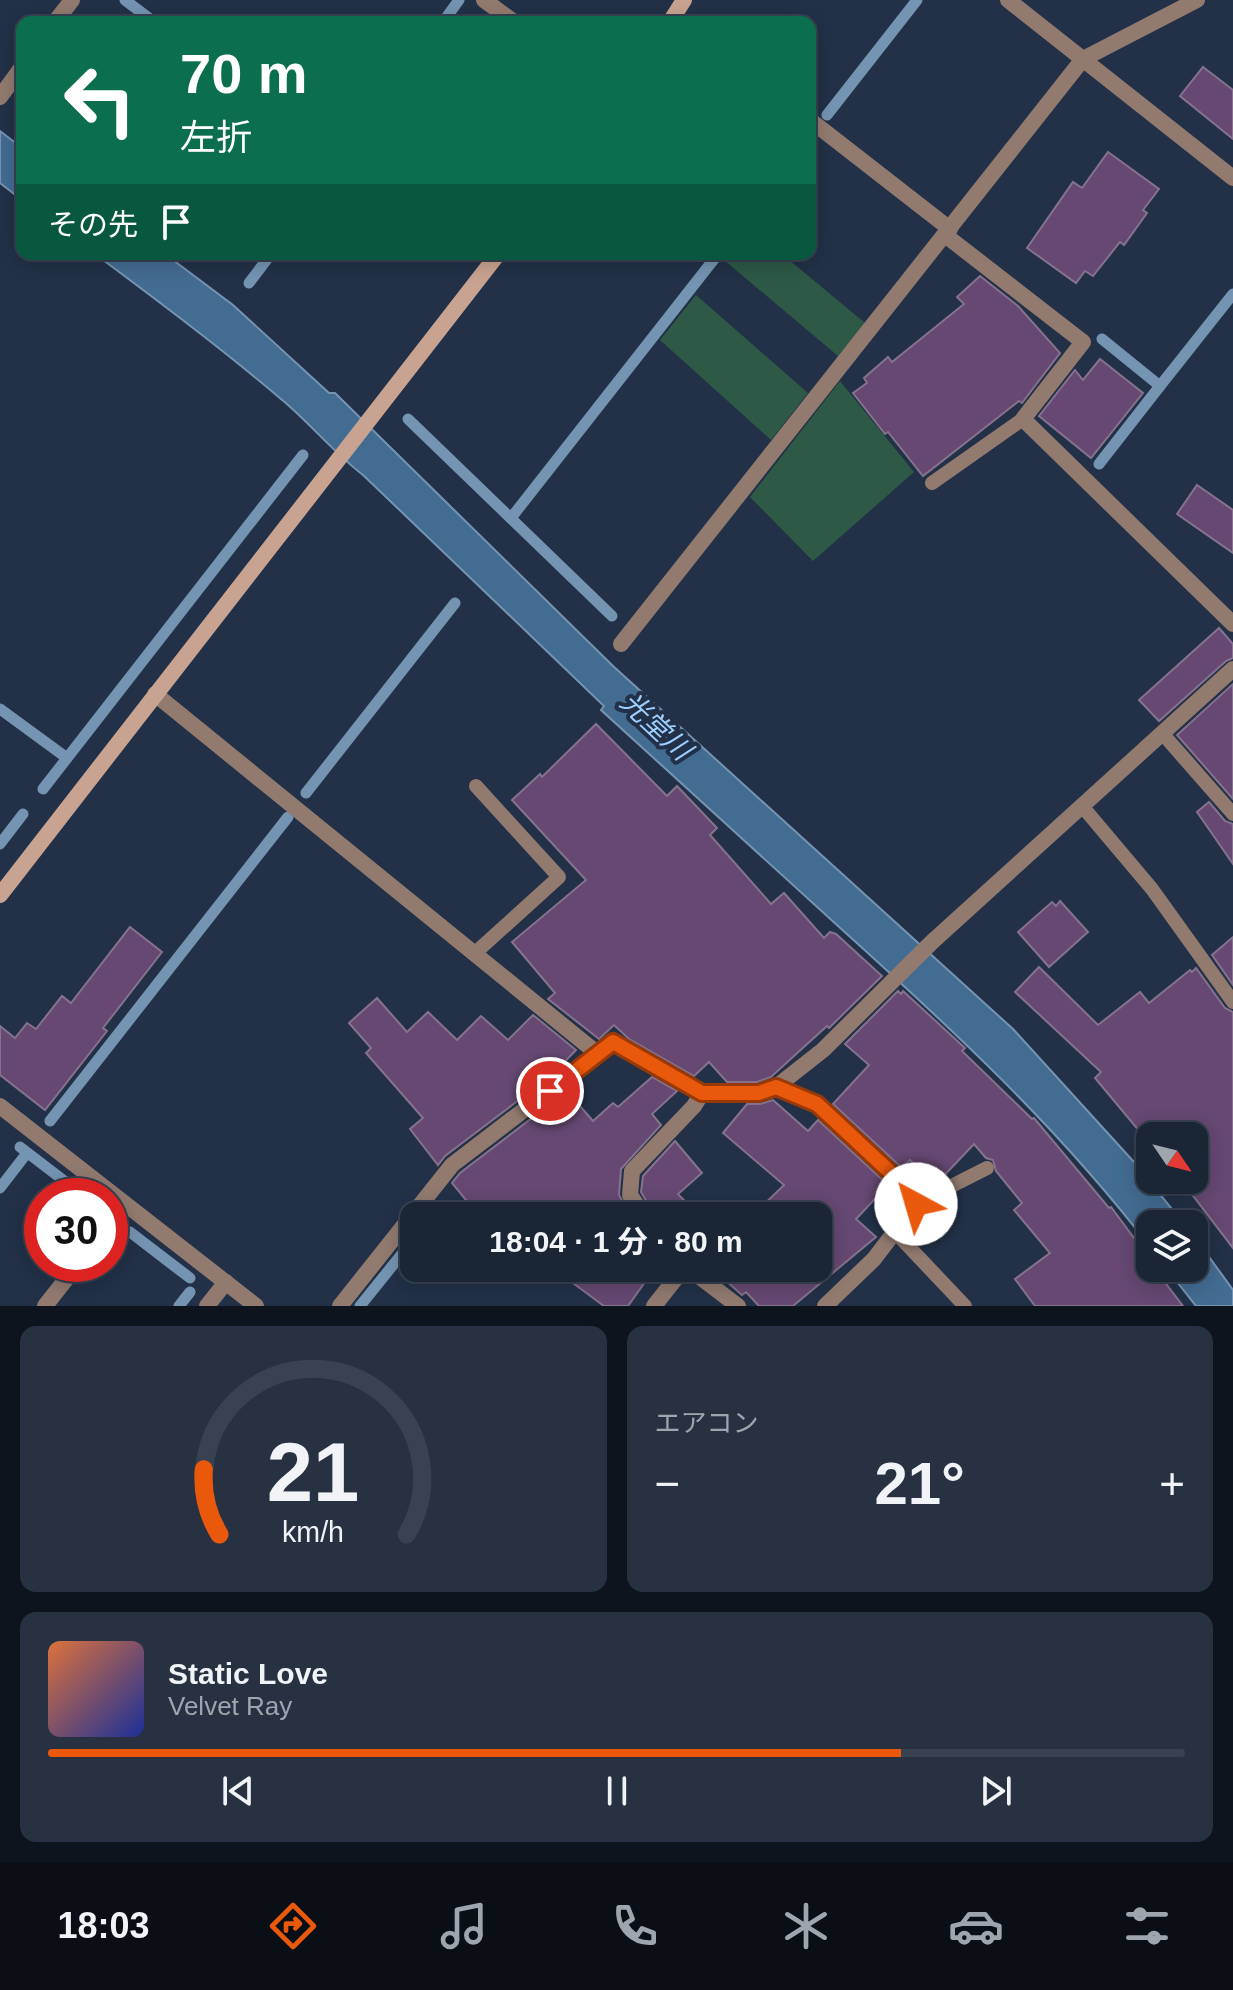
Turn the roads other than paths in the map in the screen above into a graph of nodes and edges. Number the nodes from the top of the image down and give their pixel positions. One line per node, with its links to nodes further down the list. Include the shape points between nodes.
1 (72, 0): 5 (street)
2 (484, 0): 6 (street)
3 (1008, 0): 7 (street)
4 (1197, 0): 7 (street)
5 (60, 16)
6 (506, 16)
7 (1083, 59): 11 (street); 12 (street)
8 (16, 75): 9 (street)
9 (0, 97)
10 (816, 125): 12 (street)
11 (1233, 178)
12 (947, 232): 14 (street, via 1083,342); 17 (street)
13 (493, 260): 19 (street)
14 (1023, 419): 15 (lane); 16 (street)
15 (932, 483)
16 (1233, 624)
17 (621, 644)
18 (1233, 669): 20 (street)
19 (155, 694): 24 (street); 25 (street)
20 (1162, 733): 22 (street); 23 (lane)
21 (476, 786): 25 (lane, via 559,877)
22 (1082, 806): 26 (lane, via 1152,889); 28 (street, via 823,1050)
23 (1233, 814)
24 (0, 895)
25 (474, 954): 27 (street)
26 (1233, 1002)
27 (598, 1054): 29 (street, via 613,1042); 44 (street, via 452,1165)
28 (776, 1087): 29 (street, via 759,1093); 34 (street, via 817,1104 906,1187)
29 (702, 1093): 33 (street, via 632,1171 630,1195)
30 (0, 1106): 32 (street)
31 (987, 1168): 34 (lane)
32 (92, 1178)
33 (635, 1202)
34 (916, 1204): 36 (street)
35 (128, 1206): 38 (street)
36 (894, 1231): 47 (street, via 874,1259); 48 (lane)
37 (64, 1282): 41 (street)
38 (226, 1282): 42 (street); 43 (street)
39 (674, 1282): 45 (street)
40 (705, 1282): 46 (street)
41 (45, 1306)
42 (207, 1306)
43 (256, 1306)
44 (340, 1306)
45 (654, 1306)
46 (738, 1306)
47 (825, 1306)
48 (965, 1306)

